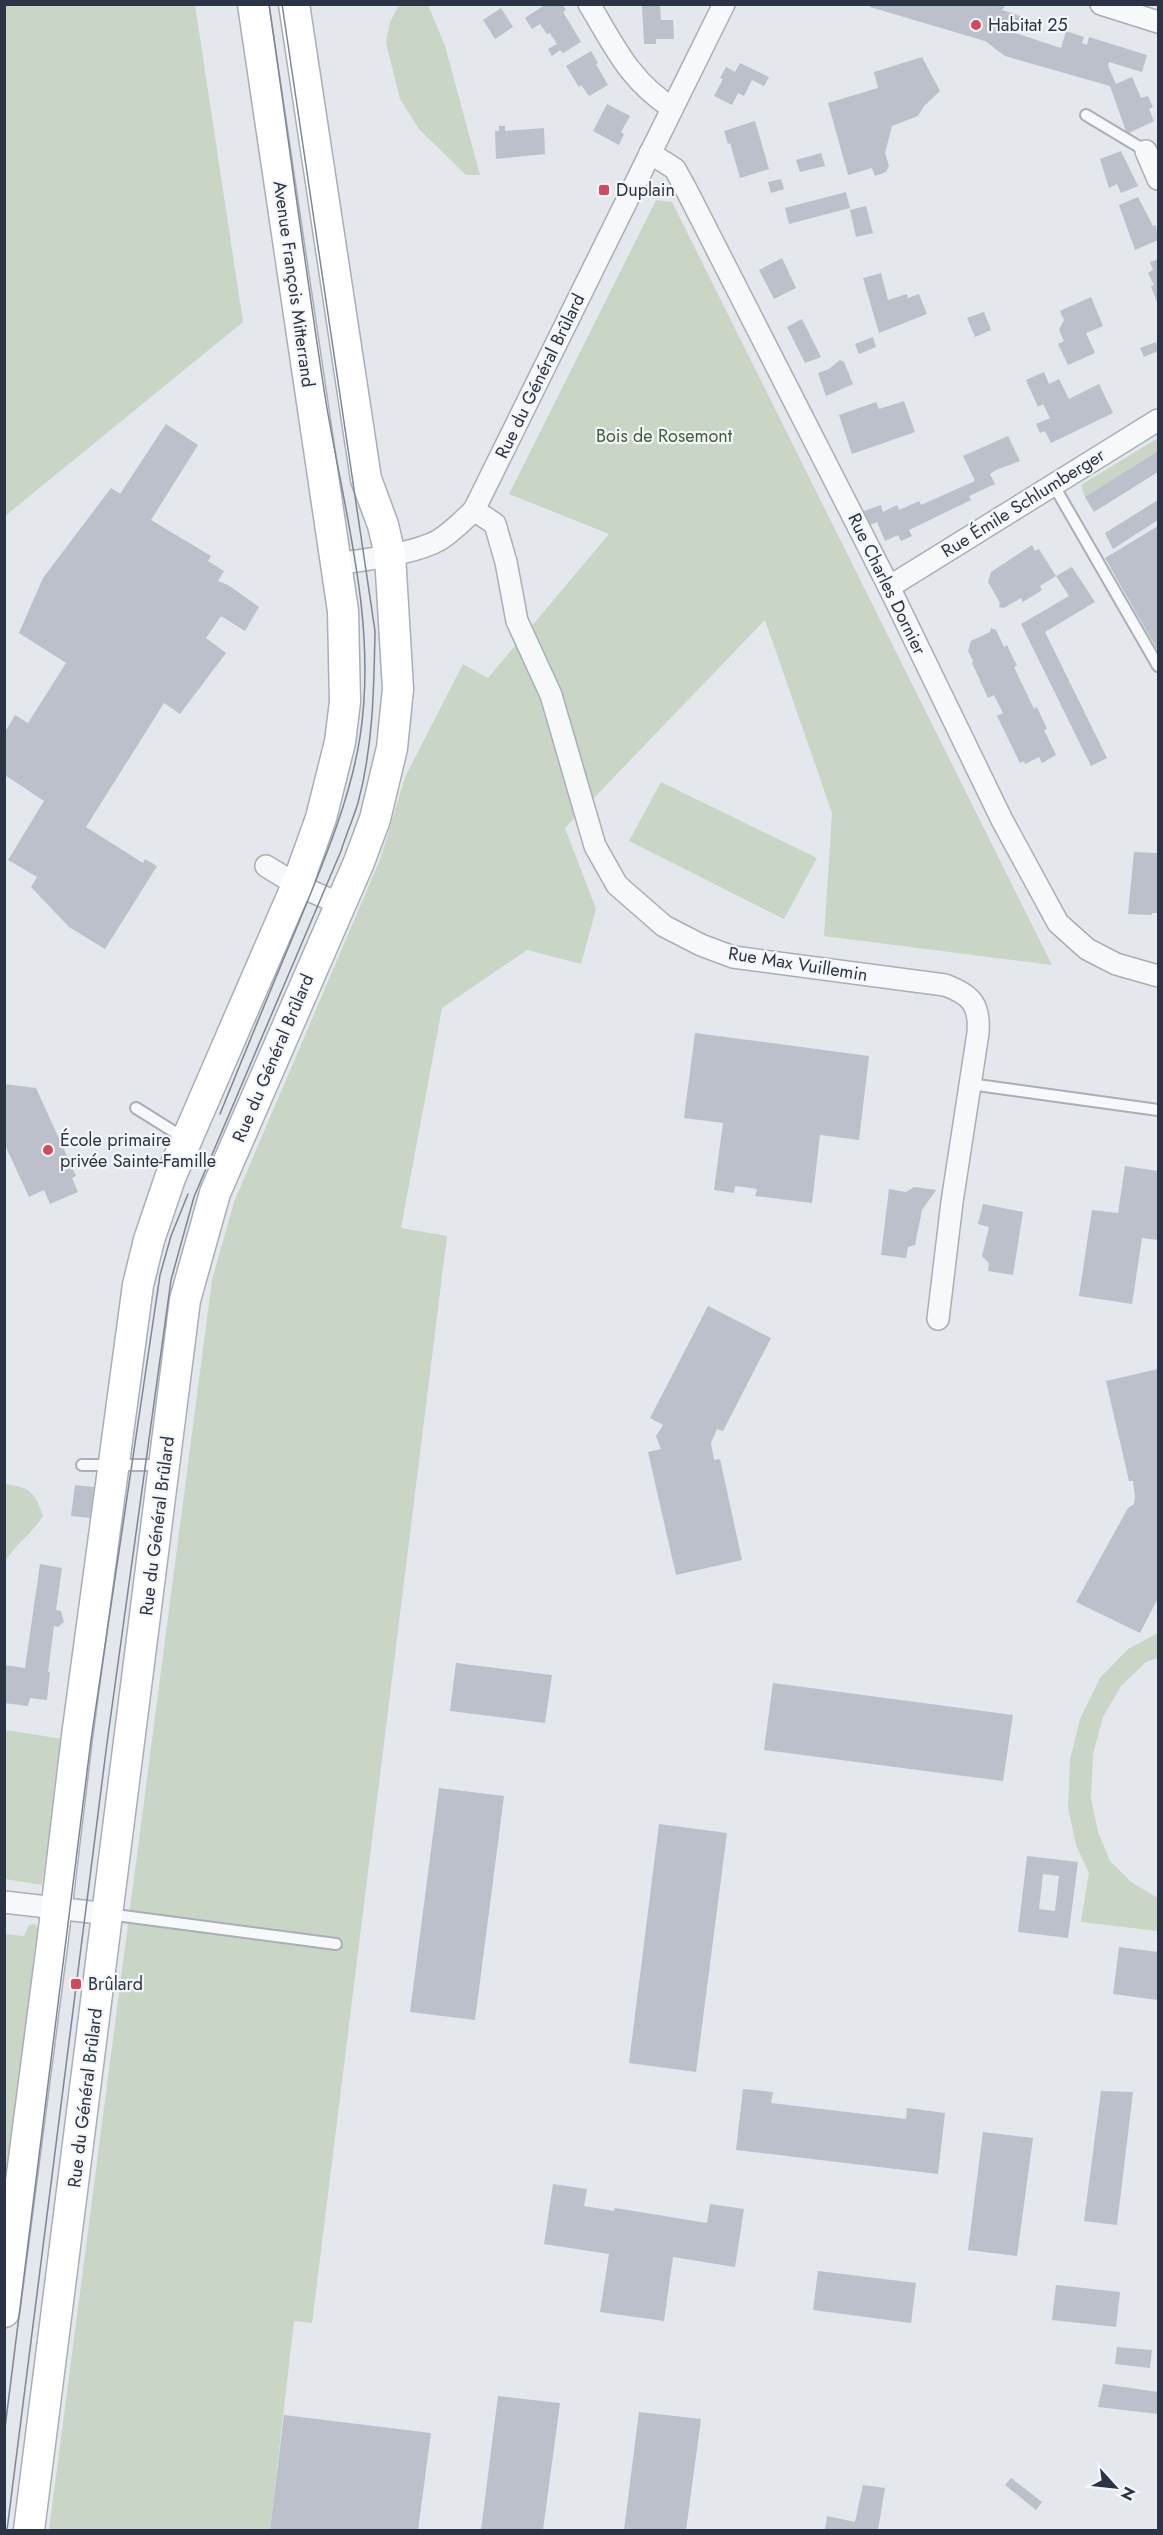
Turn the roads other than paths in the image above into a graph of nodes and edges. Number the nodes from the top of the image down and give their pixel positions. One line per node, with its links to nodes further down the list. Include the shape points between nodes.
1 (254, 4): 16 (main road, Avenue François Mitterrand)
2 (294, 4): 15 (main road, via 366,479)
3 (589, 4): 7 (street, via 633,76)
4 (724, 4): 7 (street, Rue du Général Brûlard)
5 (1101, 4): 6 (street)
6 (1158, 22)
7 (672, 108): 10 (street, Rue du Général Brûlard)
8 (1086, 115): 9 (lane)
9 (1146, 151): 11 (street)
10 (650, 153): 14 (street, Rue du Général Brûlard); 17 (street, Rue Charles Dornier, via 675,169 687,190)
11 (1158, 179)
12 (1158, 420): 13 (street, Rue Émile Schlumberger)
13 (1053, 484): 17 (street, Rue Émile Schlumberger); 18 (lane)
14 (474, 510): 15 (street, Rue du Général Brûlard, via 436,542); 23 (street, Rue Max Vuillemin, via 495,525 517,621 551,695 595,846 617,885 664,926 733,957 960,990 979,1017)
15 (390, 555): 16 (street, Rue du Général Brûlard); 21 (main road, Rue du Général Brûlard, via 398,688 392,748 375,819)
16 (334, 564): 20 (main road, via 343,612 345,702 340,742 321,818)
17 (889, 587): 22 (street, Rue Charles Dornier, via 1002,820 1058,923 1088,949 1116,964)
18 (1158, 666)
19 (266, 866): 20 (street)
20 (297, 885): 21 (street); 26 (main road)
21 (340, 904): 30 (main road, Rue du Général Brûlard, via 215,1193 185,1300)
22 (1158, 976)
23 (970, 1084): 25 (lane); 27 (street, Rue Max Vuillemin)
24 (136, 1108): 26 (lane)
25 (1158, 1110)
26 (187, 1140): 29 (main road, via 148,1240)
27 (938, 1319)
28 (82, 1465): 29 (lane)
29 (113, 1465): 30 (lane); 32 (main road)
30 (164, 1465): 33 (main road, Rue du Général Brûlard)
31 (4, 1902): 32 (street)
32 (56, 1908): 33 (street); 35 (main road)
33 (108, 1914): 34 (lane); 36 (main road, Rue du Général Brûlard)
34 (336, 1944)
35 (4, 2312)
36 (29, 2530)

